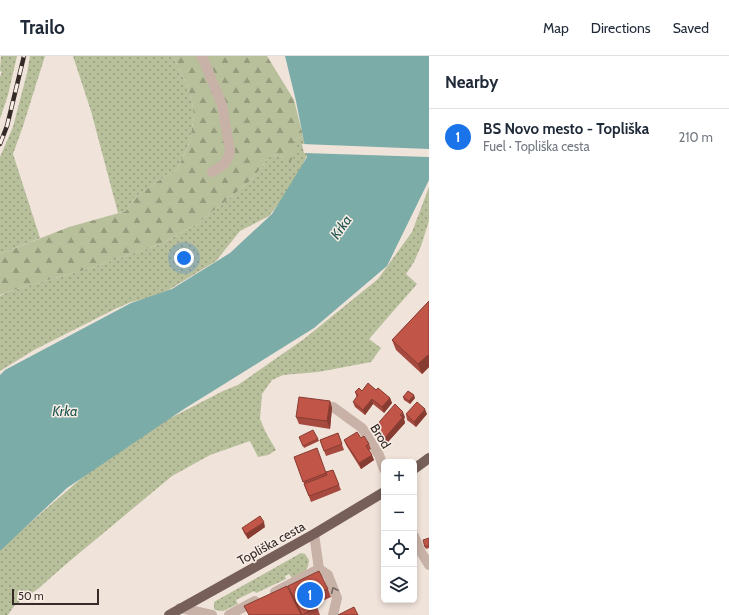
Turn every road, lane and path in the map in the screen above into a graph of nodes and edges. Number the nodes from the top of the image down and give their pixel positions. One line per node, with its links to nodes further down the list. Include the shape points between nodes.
1 (201, 56): 2 (street, via 222,105 230,151 229,158 224,164)
2 (212, 172)
3 (333, 407): 5 (street, Brod, via 362,428)
4 (429, 458): 6 (main road)
5 (381, 460)
6 (417, 467)
7 (381, 494): 8 (main road, Topliška cesta)
8 (314, 534): 11 (street); 12 (main road, Topliška cesta)
9 (417, 543): 10 (street)
10 (429, 565)
11 (320, 569): 15 (street); 16 (street, one-way to 11, via 338,598 328,576)
12 (180, 608): 13 (main road, Topliška cesta); 14 (street)
13 (169, 615)
14 (212, 615)
15 (229, 615)
16 (333, 615)

